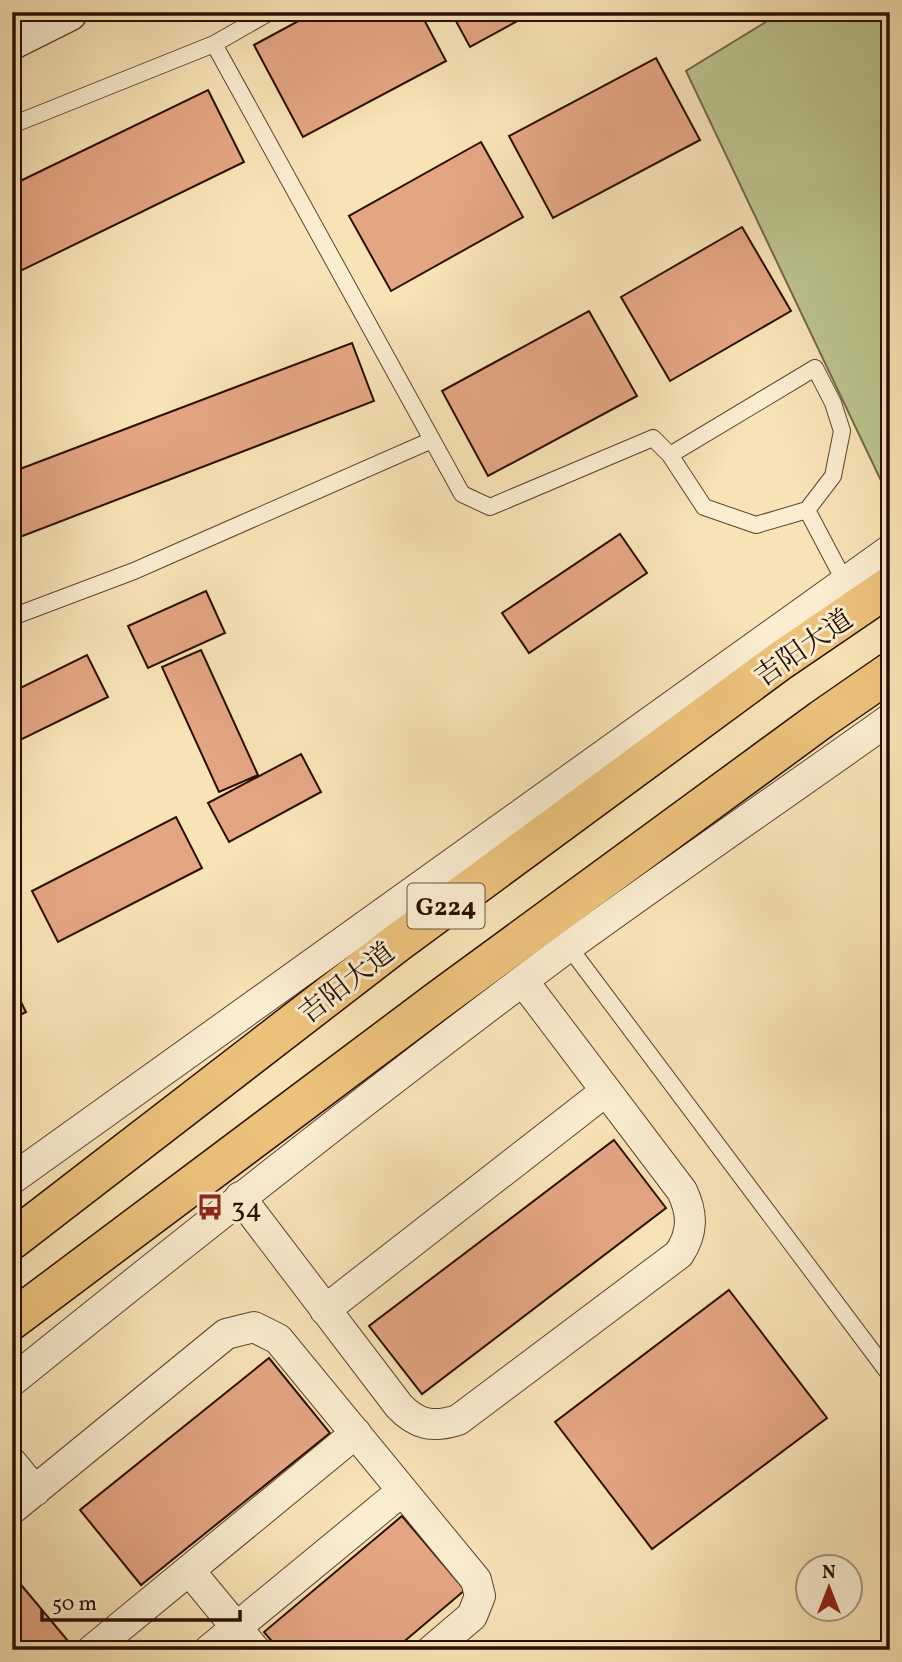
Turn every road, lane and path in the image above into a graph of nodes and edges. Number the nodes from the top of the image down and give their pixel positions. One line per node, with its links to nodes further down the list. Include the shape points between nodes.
1 (68, 12): 3 (street)
2 (270, 12): 4 (lane)
3 (12, 40)
4 (215, 44): 5 (lane); 6 (lane)
5 (12, 125)
6 (432, 440): 7 (lane, via 462,494 490,507 653,438); 12 (lane, via 134,571)
7 (670, 456): 8 (lane, via 704,507 756,525); 8 (lane, via 815,369 842,431 833,477)
8 (807, 510): 10 (lane)
9 (890, 550): 10 (street)
10 (845, 582): 18 (street)
11 (890, 586): 20 (highway, 吉阳大道 / G224, via 780,661 397,943)
12 (12, 617)
13 (890, 672): 22 (highway, G224, via 440,999)
14 (890, 719): 15 (street)
15 (569, 947): 16 (street); 23 (lane)
16 (523, 981): 17 (street); 19 (street)
17 (606, 1091): 21 (street); 21 (street, via 690,1206 688,1240 679,1254 457,1420 441,1426 410,1418)
18 (12, 1179)
19 (240, 1197): 21 (street); 24 (street)
20 (12, 1240)
21 (325, 1310)
22 (12, 1320)
23 (890, 1375)
24 (12, 1381)
25 (356, 1433): 27 (street); 28 (street, via 278,1339 254,1327 226,1334); 29 (street)
26 (12, 1463): 28 (street)
27 (402, 1491): 30 (street); 34 (street, via 476,1580 480,1596 472,1616)
28 (24, 1500)
29 (189, 1570): 30 (street); 31 (street)
30 (236, 1627): 32 (street); 33 (street)
31 (92, 1650)
32 (209, 1650)
33 (255, 1650)
34 (432, 1650)

